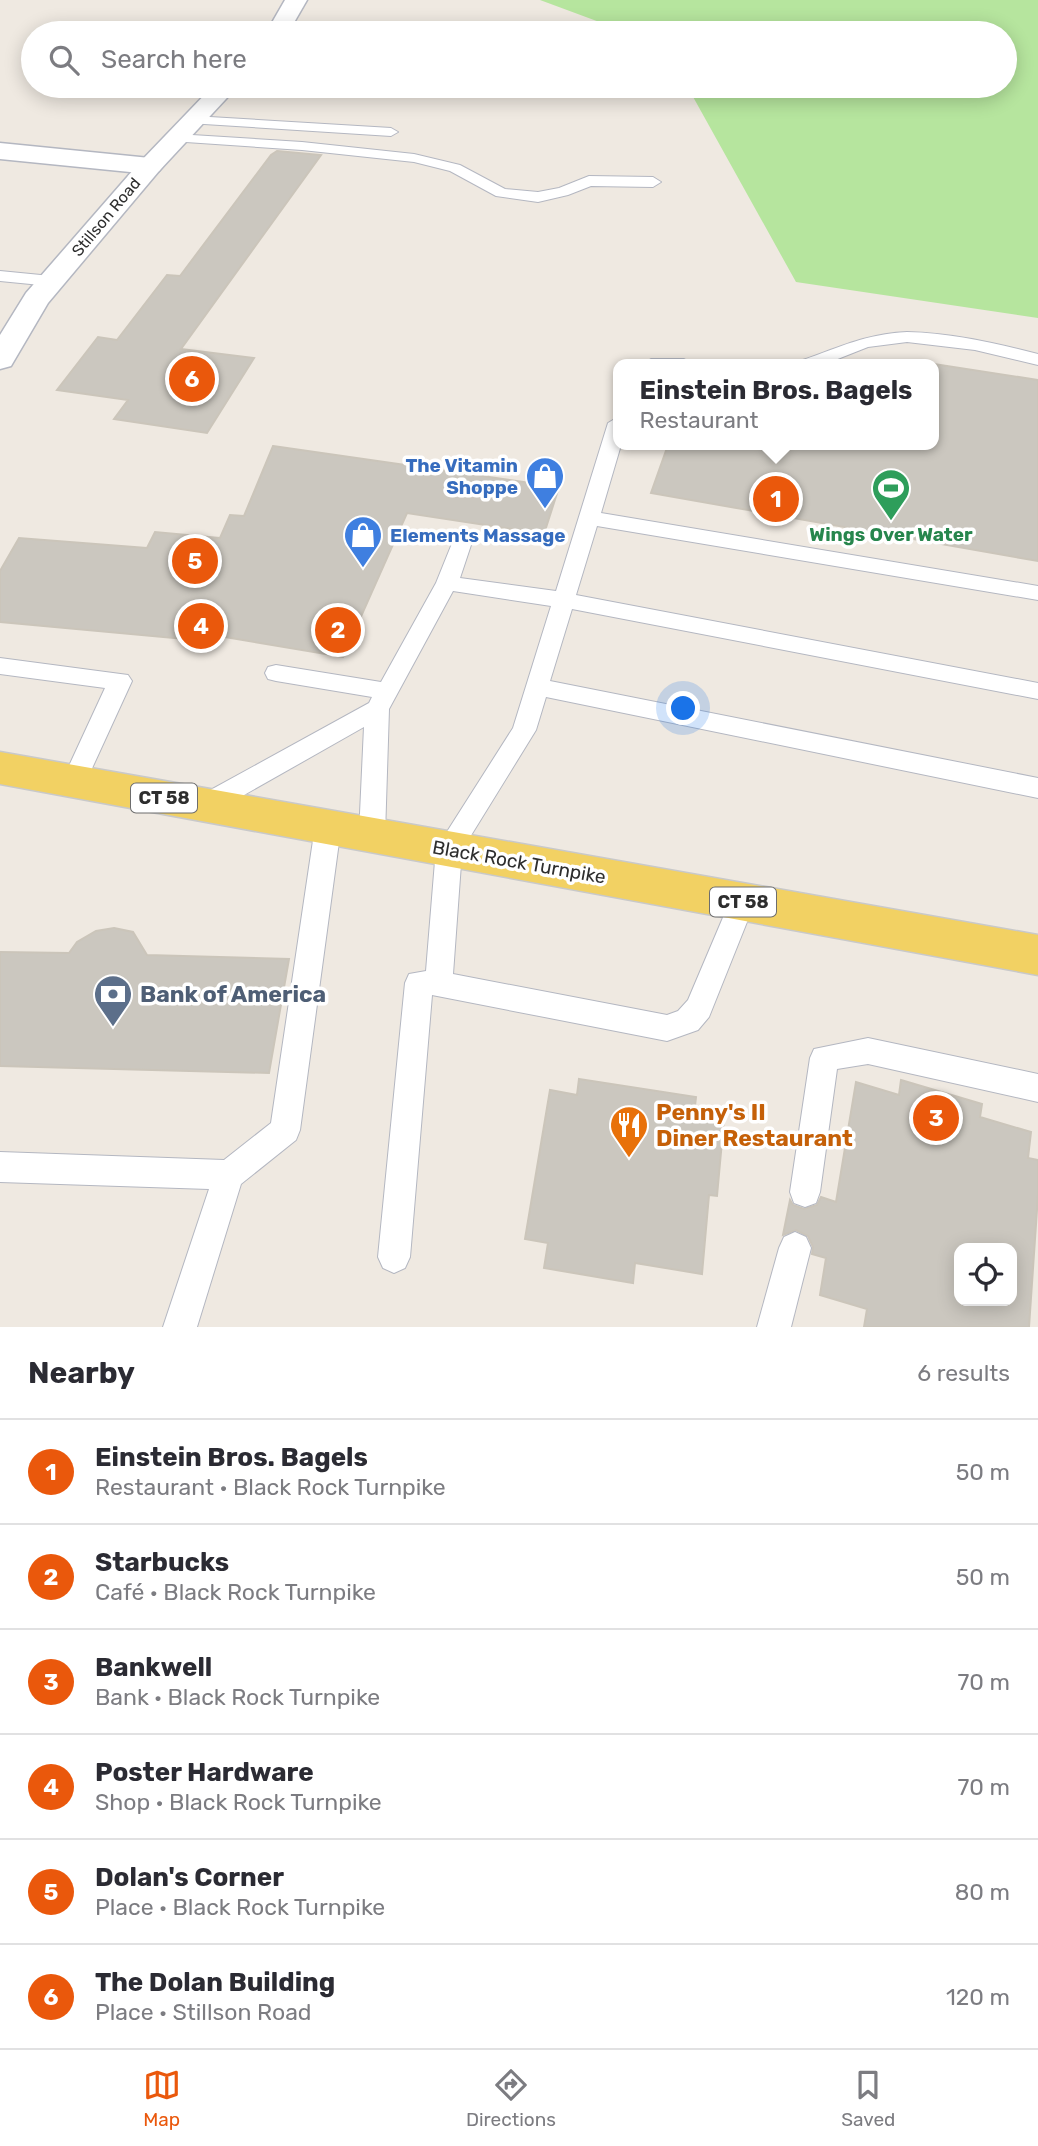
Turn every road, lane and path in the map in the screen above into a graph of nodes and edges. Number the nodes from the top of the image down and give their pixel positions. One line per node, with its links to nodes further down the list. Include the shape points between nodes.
1 (296, 0): 2 (main road)
2 (283, 21)
3 (215, 98): 4 (main road, Stillson Road)
4 (185, 129): 5 (lane); 7 (main road, Stillson Road); 8 (lane, via 414,158 455,169 501,193 538,197 589,181)
5 (391, 132)
6 (0, 151): 7 (main road)
7 (150, 166): 10 (main road, Stillson Road)
8 (653, 182)
9 (0, 276): 10 (lane)
10 (51, 281): 12 (main road, Stillson Road)
11 (821, 359): 13 (lane, via 863,342 918,338 986,346)
12 (0, 360)
13 (1038, 360)
14 (613, 440): 15 (lane)
15 (590, 518): 18 (lane); 19 (lane)
16 (464, 536): 17 (lane)
17 (447, 583): 19 (lane); 24 (lane)
18 (1038, 593)
19 (564, 600): 22 (lane); 23 (lane)
20 (0, 666): 26 (lane, via 120,681)
21 (276, 673): 24 (lane)
22 (538, 687): 27 (lane); 31 (lane, via 524,730)
23 (1038, 691)
24 (382, 700): 28 (lane); 30 (lane)
25 (0, 768): 26 (main road, Black Rock Turnpike / CT 58)
26 (74, 781): 28 (main road, Black Rock Turnpike / CT 58)
27 (1038, 788)
28 (205, 805): 29 (main road, Black Rock Turnpike / CT 58)
29 (328, 827): 30 (main road, Black Rock Turnpike / CT 58); 37 (lane, via 285,1130)
30 (372, 835): 31 (main road, Black Rock Turnpike / CT 58)
31 (449, 849): 32 (main road, Black Rock Turnpike / CT 58); 34 (lane)
32 (742, 902): 33 (main road, Black Rock Turnpike / CT 58); 34 (lane, via 699,1008 688,1021 667,1028)
33 (1038, 955)
34 (439, 983): 40 (lane, via 419,983)
35 (1038, 1088): 38 (lane, via 868,1051 824,1058)
36 (0, 1167): 37 (lane)
37 (229, 1175): 41 (lane)
38 (805, 1192)
39 (795, 1248): 42 (lane)
40 (394, 1257)
41 (180, 1327)
42 (774, 1327)

